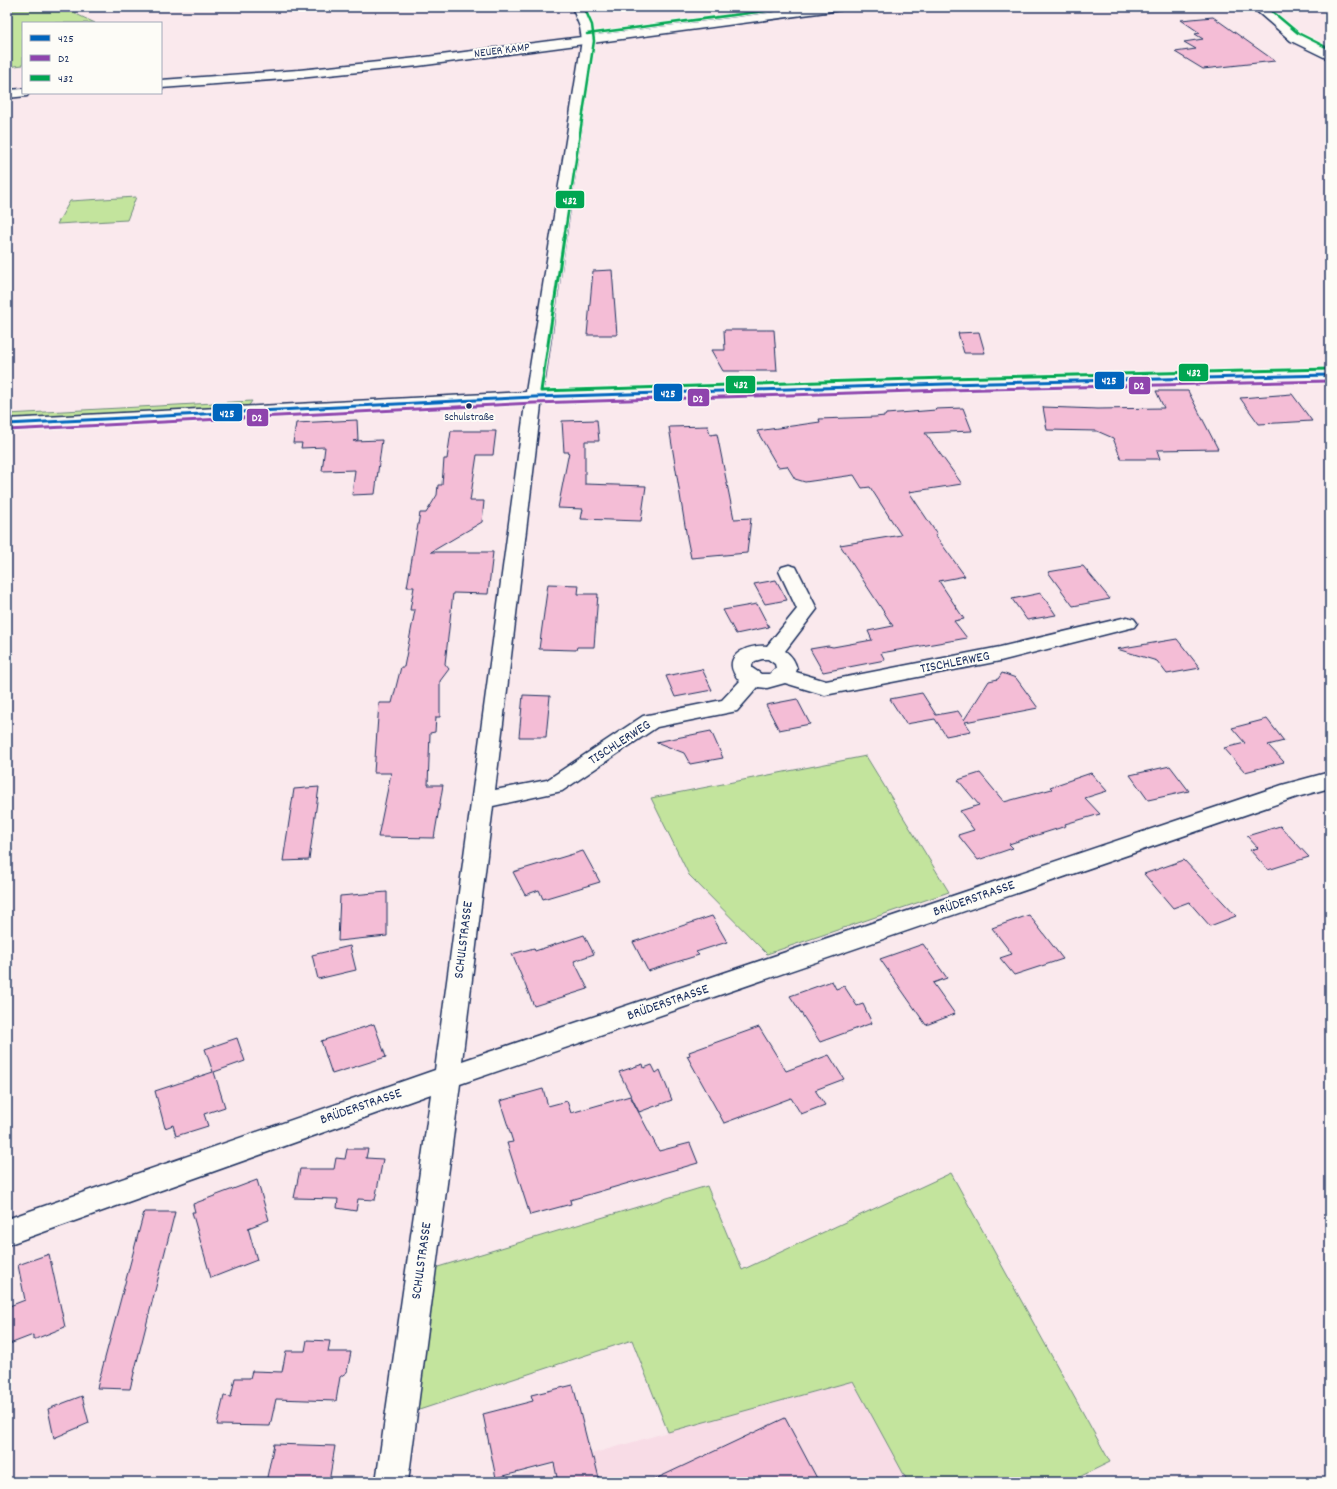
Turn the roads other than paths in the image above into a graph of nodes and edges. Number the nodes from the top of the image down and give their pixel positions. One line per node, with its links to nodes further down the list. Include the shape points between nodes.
1 (578, 7): 4 (street)
2 (841, 7): 4 (street, NEUER KAMP)
3 (1258, 7): 5 (street, via 1295,38)
4 (588, 40): 6 (street, NEUER KAMP, via 418,62); 10 (street, SCHULSTRASSE)
5 (1330, 56)
6 (162, 84)
7 (22, 93): 8 (street)
8 (7, 94)
9 (1330, 375): 10 (street)
10 (534, 397): 11 (street); 18 (street, SCHULSTRASSE)
11 (7, 424)
12 (789, 572): 14 (street, via 807,609)
13 (1127, 623): 15 (street, TISCHLERWEG, via 1000,654 825,688)
14 (772, 653): 15 (street, via 786,663 787,669); 16 (street, via 752,653 744,657 740,663 740,670)
15 (783, 675): 16 (street, via 770,681)
16 (753, 680): 18 (street, TISCHLERWEG, via 729,706 651,721 554,786)
17 (1330, 780): 19 (street, BRÜDERSTRASSE, via 1276,796)
18 (481, 801): 19 (street, SCHULSTRASSE)
19 (447, 1077): 20 (street, BRÜDERSTRASSE); 21 (street, SCHULSTRASSE)
20 (7, 1232)
21 (392, 1482)

